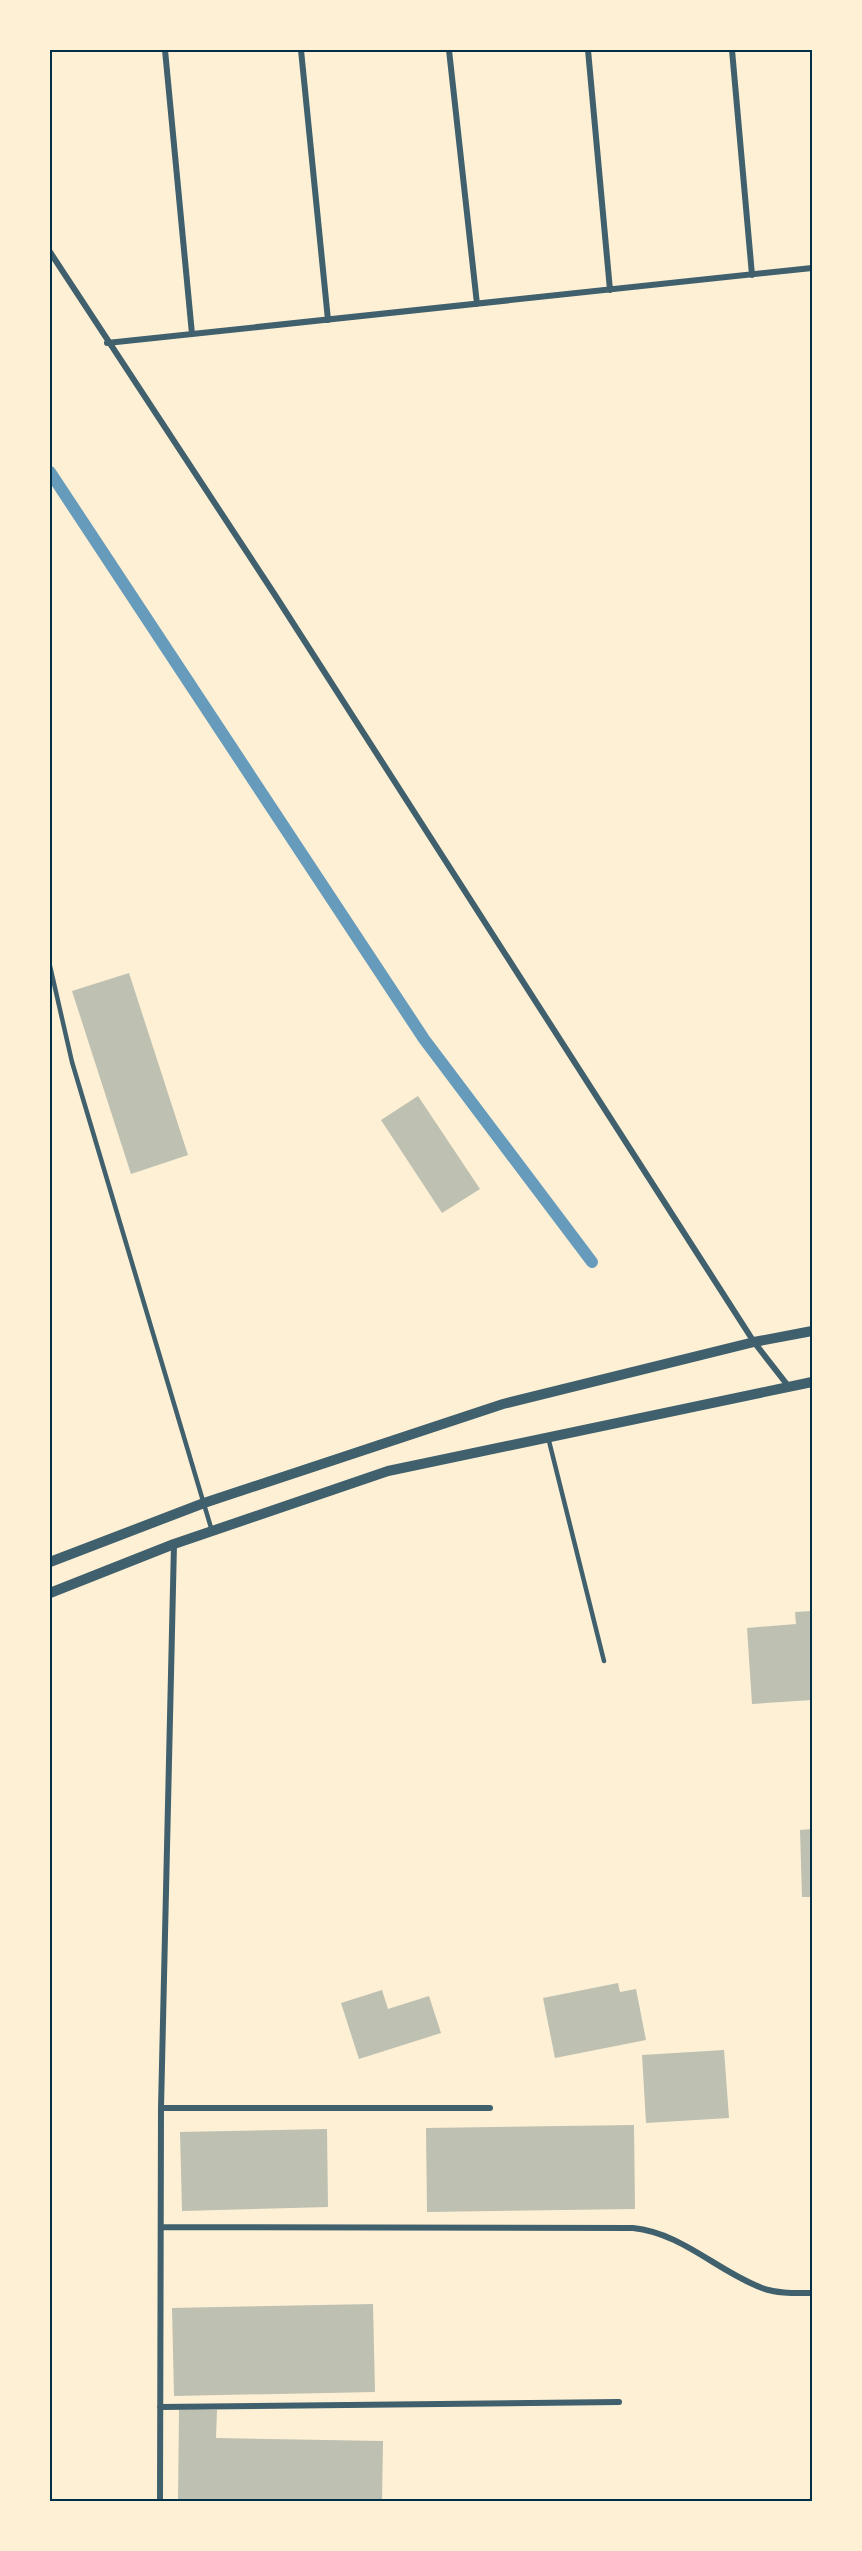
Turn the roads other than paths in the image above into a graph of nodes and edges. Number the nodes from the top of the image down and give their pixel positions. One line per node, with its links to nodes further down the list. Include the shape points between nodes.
1 (165, 50): 12 (street)
2 (302, 50): 11 (street)
3 (449, 50): 10 (street)
4 (588, 50): 9 (street)
5 (732, 50): 8 (street)
6 (50, 252): 13 (street)
7 (813, 268): 8 (street)
8 (752, 275): 9 (street)
9 (610, 290): 10 (street)
10 (477, 304): 11 (street)
11 (328, 320): 12 (street)
12 (192, 334): 13 (street)
13 (107, 343): 16 (street, via 281,605)
14 (50, 966): 20 (lane, via 72,1062)
15 (813, 1331): 16 (street)
16 (754, 1342): 18 (street); 20 (street, via 504,1404)
17 (813, 1382): 18 (street)
18 (789, 1387): 19 (street)
19 (548, 1437): 21 (street, via 388,1471); 25 (lane)
20 (204, 1503): 21 (lane); 23 (street)
21 (212, 1531): 22 (street)
22 (174, 1544): 24 (street); 26 (street)
23 (50, 1562)
24 (50, 1593)
25 (604, 1661)
26 (161, 2108): 27 (street); 28 (street)
27 (490, 2108)
28 (162, 2227): 29 (street, via 645,2229 682,2244 764,2289); 31 (street)
29 (813, 2293)
30 (619, 2402): 31 (street)
31 (160, 2407): 32 (street)
32 (160, 2502)

